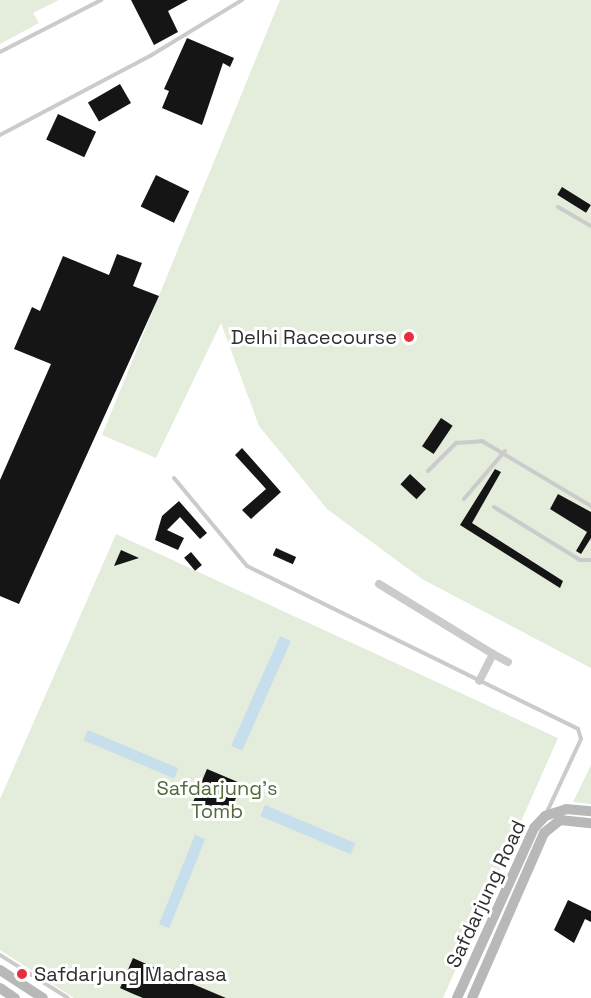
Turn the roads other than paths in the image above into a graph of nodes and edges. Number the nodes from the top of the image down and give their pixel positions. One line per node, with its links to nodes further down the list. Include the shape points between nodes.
1 (101, 0): 3 (lane)
2 (242, 0): 4 (lane, via 150,57)
3 (0, 52)
4 (0, 135)
5 (558, 207): 6 (lane)
6 (591, 226)
7 (505, 451): 8 (lane, via 482,441 456,442); 10 (lane); 11 (lane)
8 (428, 471)
9 (174, 478): 17 (lane, via 247,566)
10 (464, 499)
11 (591, 506)
12 (494, 507): 13 (lane, via 580,560)
13 (591, 559)
14 (379, 584): 15 (street)
15 (493, 654): 16 (street); 17 (street)
16 (508, 662)
17 (479, 681): 19 (lane, via 582,733)
18 (591, 811): 19 (main road, Safdarjung Road, via 566,809)
19 (545, 816): 21 (lane); 28 (main road, Safdarjung Road, via 534,828)
20 (591, 823): 21 (main road, Safdarjung Road, via 560,820)
21 (544, 833): 29 (main road, Safdarjung Road)
22 (0, 955): 27 (lane)
23 (0, 970): 26 (main road)
24 (0, 988): 25 (main road)
25 (15, 998)
26 (43, 998)
27 (68, 998)
28 (457, 998)
29 (472, 998)

